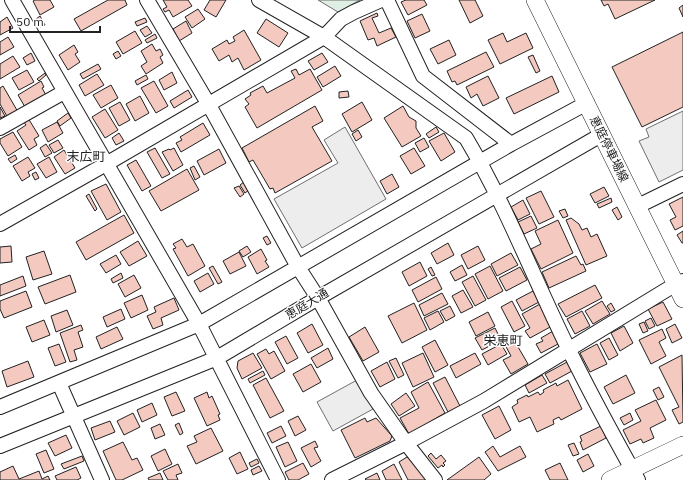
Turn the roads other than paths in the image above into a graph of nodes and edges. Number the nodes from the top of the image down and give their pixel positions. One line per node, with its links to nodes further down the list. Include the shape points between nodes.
1 (12, 0): 8 (street)
2 (147, 0): 10 (street)
3 (259, 0): 7 (street)
4 (381, 0): 7 (street, via 341,19)
5 (387, 0): 13 (street, via 423,76)
6 (535, 0): 9 (main road, 恵庭停車場線)
7 (324, 37): 10 (street); 14 (street, via 466,138)
8 (64, 92): 11 (street); 15 (street)
9 (587, 103): 12 (main road, 恵庭停車場線); 13 (street)
10 (209, 105): 15 (street); 20 (street)
11 (0, 128)
12 (601, 135): 17 (street, 恵庭大通); 18 (main road, 恵庭停車場線)
13 (511, 144): 14 (street)
14 (480, 162): 17 (street); 20 (street)
15 (106, 164): 19 (street); 24 (street)
16 (683, 184): 18 (street)
17 (497, 194): 22 (street, 恵庭大通); 25 (street)
18 (638, 206): 21 (main road, 恵庭停車場線)
19 (0, 224)
20 (298, 267): 22 (street); 24 (street)
21 (679, 282): 23 (main road, 恵庭停車場線); 25 (street)
22 (318, 298): 26 (street, 恵庭大通); 30 (street, via 371,393)
23 (683, 299)
24 (199, 324): 26 (street); 27 (street)
25 (569, 349): 30 (street, via 484,401); 33 (street)
26 (217, 358): 29 (street, 恵庭大通); 35 (street)
27 (59, 383): 28 (street); 29 (street)
28 (0, 407)
29 (73, 416): 32 (street, 恵庭大通); 34 (street)
30 (406, 443): 36 (street); 37 (street)
31 (683, 445): 33 (main road)
32 (0, 446)
33 (635, 475): 38 (main road)
34 (102, 480)
35 (278, 480)
36 (332, 480)
37 (435, 480)
38 (610, 480)

